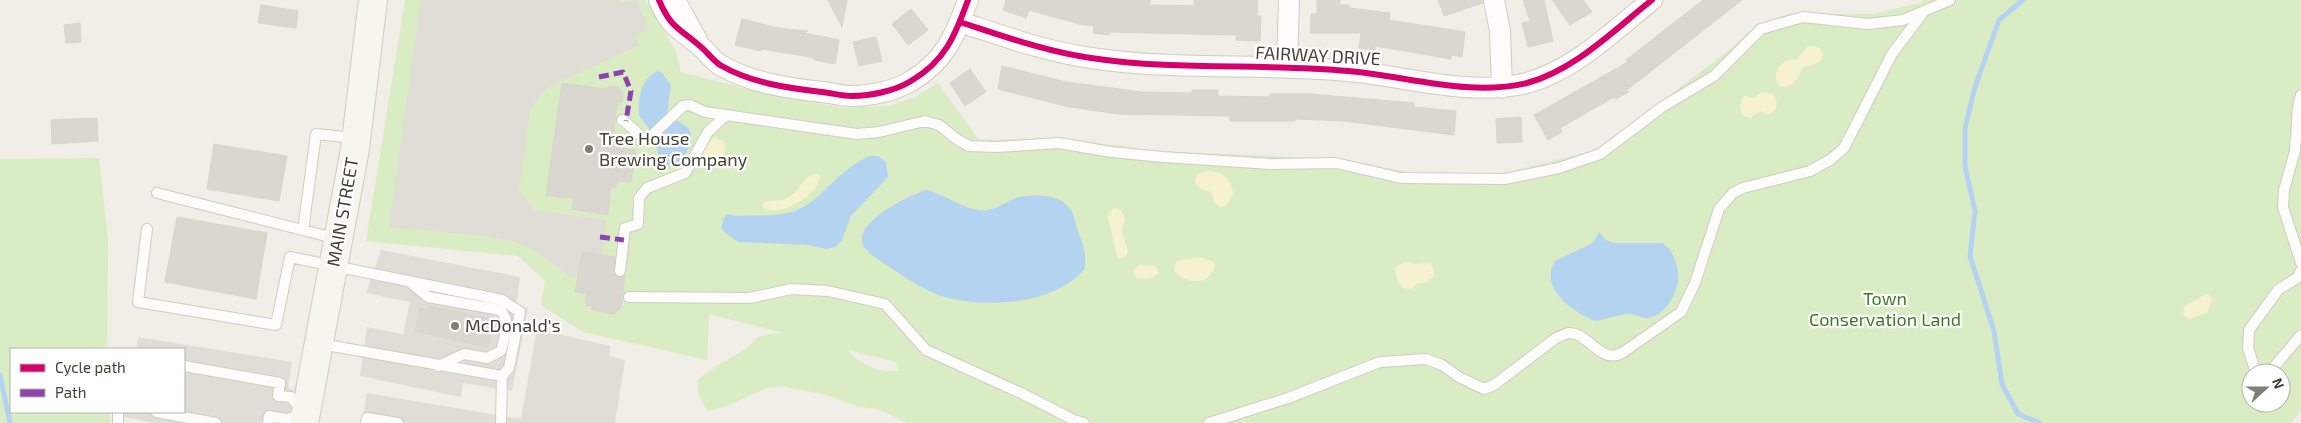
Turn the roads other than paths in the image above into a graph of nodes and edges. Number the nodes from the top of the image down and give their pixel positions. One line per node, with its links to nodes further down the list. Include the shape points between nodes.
1 (373, 0): 17 (main road, MAIN STREET)
2 (659, 0): 11 (street, via 672,25)
3 (675, 0): 11 (street)
4 (968, 0): 10 (street)
5 (1289, 0): 12 (street)
6 (1494, 0): 13 (street, via 1500,32)
7 (1652, 0): 13 (street, FAIRWAY DRIVE, via 1558,71)
8 (1950, 0): 9 (lane)
9 (1922, 13): 15 (lane, via 1903,20 1868,24 1803,17 1761,29 1714,76 1662,107 1600,154 1559,168 1505,179 1401,178 1342,164 1271,164 1173,158 1059,143 969,146 939,125 925,121 857,134); 43 (lane, via 1892,54 1844,148 1810,171 1733,193 1717,214 1695,283 1681,312 1622,353 1607,355 1579,335 1568,333 1556,338 1494,386 1484,389 1426,359 1380,362 1288,398)
10 (960, 22): 11 (street, via 944,54 926,71 883,92 852,96 783,87 742,76 718,64); 12 (street, FAIRWAY DRIVE, via 1093,59)
11 (700, 46)
12 (1287, 68): 13 (street, FAIRWAY DRIVE, via 1363,72 1461,87)
13 (1502, 88)
14 (2301, 95): 22 (lane, via 2295,151 2284,190 2283,208)
15 (726, 115): 16 (lane, via 687,105 678,109 646,140); 25 (lane, via 708,132 685,173 647,188 639,198 638,224 625,228)
16 (622, 120)
17 (356, 138): 20 (lane, via 316,134); 21 (main road, MAIN STREET)
18 (157, 194): 20 (lane)
19 (148, 229): 23 (lane, via 138,302 276,325 290,257)
20 (303, 230): 21 (lane)
21 (339, 239): 23 (main road, MAIN STREET)
22 (2301, 263)
23 (334, 266): 26 (lane); 29 (main road, MAIN STREET)
24 (2301, 271): 30 (lane, via 2297,278 2278,290 2249,330 2248,348)
25 (620, 272)
26 (410, 281): 33 (lane, via 428,297 500,310 506,316 501,351 487,358 464,354); 34 (lane, via 502,300 520,312 509,368)
27 (629, 297): 42 (lane, via 750,298 791,289 828,291 885,304 926,350)
28 (2301, 335): 31 (lane)
29 (319, 344): 33 (lane); 36 (main road, MAIN STREET)
30 (2253, 363)
31 (2277, 363)
32 (185, 366): 36 (lane, via 280,383 278,396 291,397)
33 (438, 366): 34 (lane)
34 (502, 376): 41 (lane)
35 (161, 413): 38 (lane)
36 (304, 418): 37 (lane)
37 (269, 419)
38 (216, 423)
39 (366, 423): 40 (lane, via 367,418)
40 (398, 423)
41 (501, 423)
42 (1084, 423)
43 (1209, 423)

